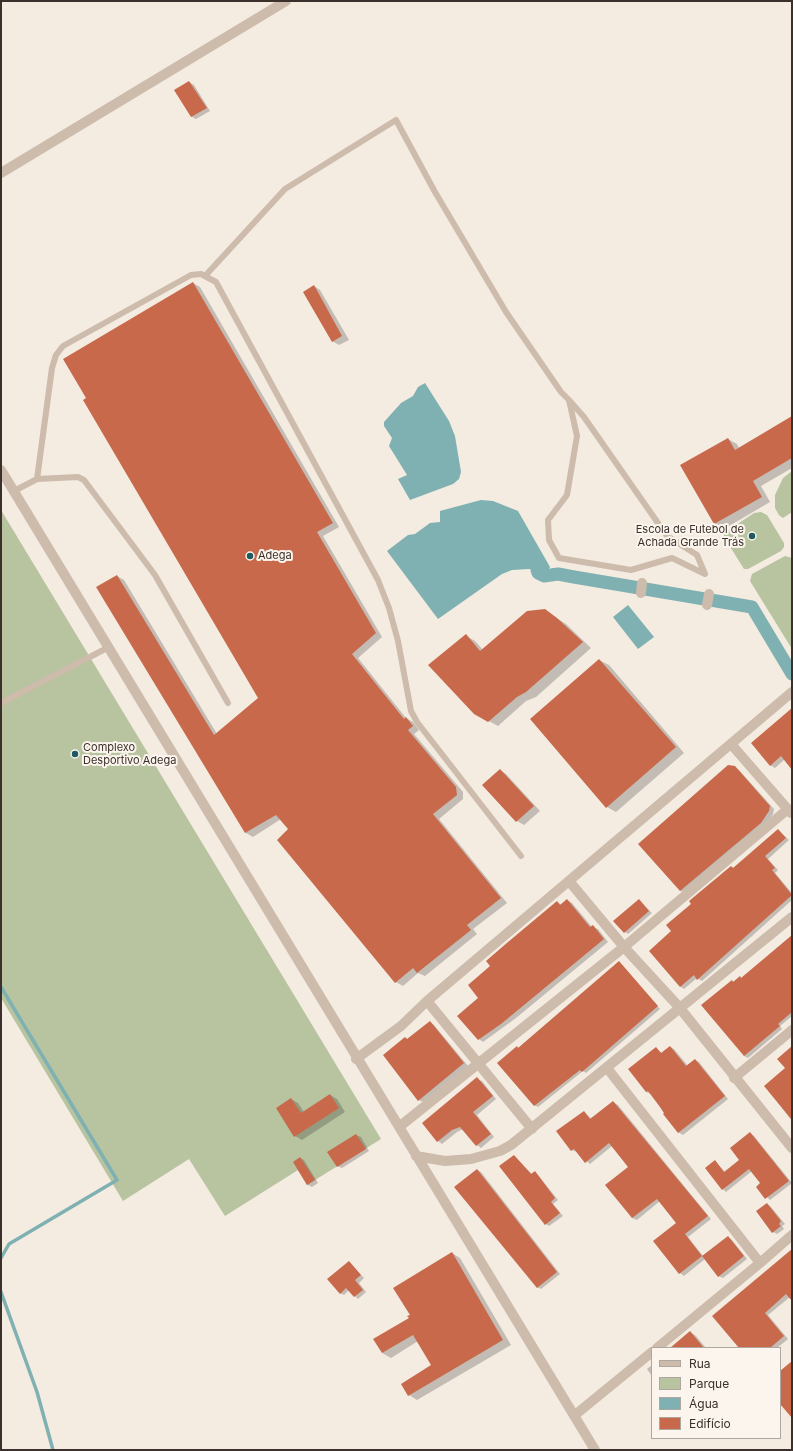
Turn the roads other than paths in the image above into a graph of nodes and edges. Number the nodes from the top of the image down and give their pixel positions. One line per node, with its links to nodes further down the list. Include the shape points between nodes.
1 (286, 1): 2 (street)
2 (1, 173)
3 (205, 276): 4 (lane, via 285,189 396,120 438,199 502,306); 6 (lane, via 191,275 63,346 56,355); 16 (lane, via 216,282 378,580 392,621 411,711)
4 (569, 400): 4 (lane, via 584,417 667,536 697,555 705,574 672,558 631,570 559,558 548,540 548,520 567,495 577,436)
5 (1, 470): 7 (street)
6 (37, 479): 7 (lane); 13 (lane, via 78,477 84,480 155,575)
7 (14, 491): 10 (street)
8 (709, 594): 9 (street)
9 (707, 605)
10 (109, 648): 12 (lane); 23 (street)
11 (792, 692): 14 (street)
12 (1, 703)
13 (228, 703)
14 (731, 744): 15 (street); 17 (street)
15 (790, 811): 19 (street)
16 (521, 856)
17 (569, 881): 19 (street); 20 (street)
18 (792, 917): 21 (street)
19 (624, 947): 21 (street); 24 (street)
20 (427, 1001): 23 (street, via 401,1026); 24 (street)
21 (679, 1007): 25 (street); 26 (street)
22 (792, 1030): 26 (street)
23 (356, 1058): 27 (street)
24 (479, 1064): 27 (street); 28 (street)
25 (607, 1068): 28 (street); 32 (street)
26 (734, 1078): 29 (street)
27 (399, 1127): 30 (street)
28 (532, 1129): 30 (street, via 500,1151 471,1159 445,1161)
29 (791, 1144)
30 (416, 1156): 35 (street)
31 (792, 1235): 32 (street)
32 (760, 1263): 33 (street)
33 (658, 1347)
34 (651, 1353): 35 (street)
35 (575, 1416): 36 (street)
36 (595, 1450)

